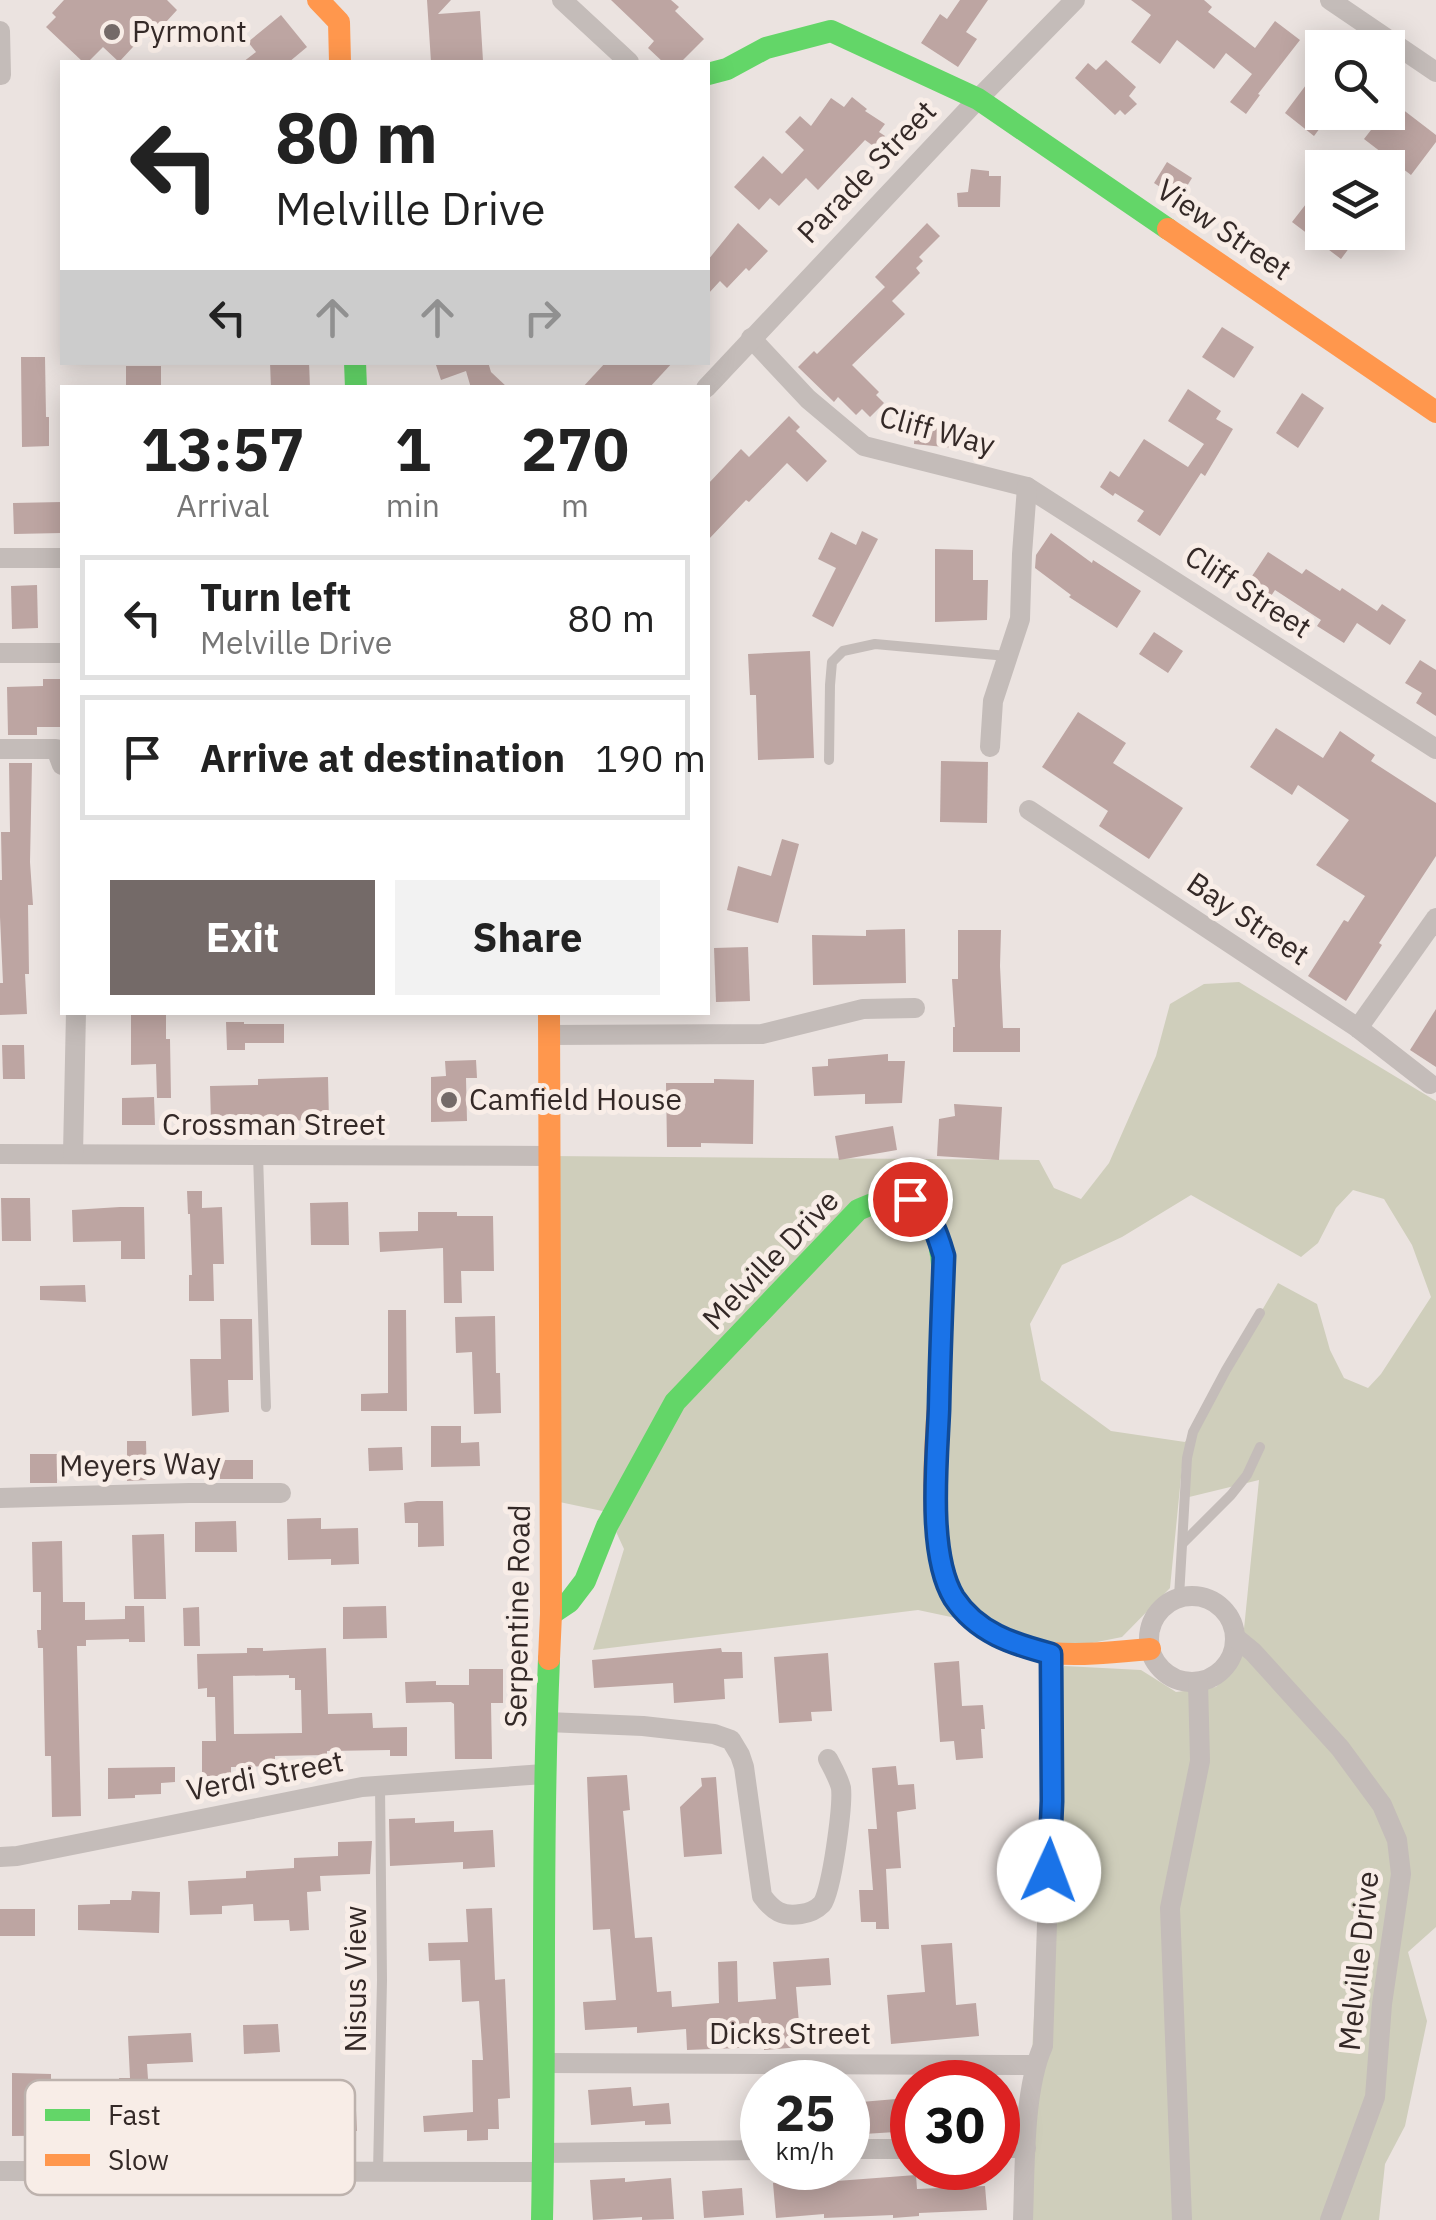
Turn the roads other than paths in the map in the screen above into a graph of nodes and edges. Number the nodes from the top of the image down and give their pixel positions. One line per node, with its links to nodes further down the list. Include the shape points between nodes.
1 (318, 0): 6 (street, via 338,22)
2 (562, 0): 7 (street)
3 (1075, 0): 11 (street, Parade Street)
4 (1330, 0): 8 (street)
5 (0, 31): 10 (street)
6 (340, 60)
7 (627, 60)
8 (1436, 72)
9 (710, 73): 11 (street, View Street, via 766,48 830,31)
10 (1, 74)
11 (978, 98): 12 (street, Parade Street); 14 (street, View Street)
12 (751, 338): 13 (street, Parade Street); 15 (street, Cliff Way, via 864,446)
13 (709, 385)
14 (1436, 412)
15 (1028, 487): 20 (street, via 1020,618); 22 (street, Cliff Street)
16 (0, 558): 17 (street)
17 (60, 558)
18 (0, 653): 19 (street)
19 (60, 653)
20 (1008, 656): 21 (street, via 993,700); 25 (lane, via 875,644 844,651 832,662)
21 (990, 746)
22 (1436, 748)
23 (0, 749): 24 (street, via 56,749)
24 (60, 760)
25 (829, 760)
26 (1029, 810): 31 (street, Bay Street)
27 (1436, 918): 31 (street)
28 (915, 1008): 30 (street, via 863,1009 762,1034)
29 (76, 1015): 34 (street)
30 (549, 1024): 36 (street, Serpentine Road)
31 (1358, 1028): 32 (street, Bay Street)
32 (1430, 1084)
33 (0, 1154): 34 (street, Crossman Street)
34 (73, 1154): 35 (street, Crossman Street)
35 (258, 1155): 36 (street, Crossman Street); 38 (lane)
36 (548, 1156): 44 (street, Serpentine Road)
37 (1260, 1313): 42 (lane, via 1193,1432)
38 (266, 1407)
39 (1260, 1447): 42 (lane, via 1239,1485)
40 (281, 1494): 41 (street, Meyers Way)
41 (0, 1498)
42 (1183, 1542): 43 (lane)
43 (1179, 1597): 45 (street, via 1212,1600 1229,1616); 46 (street, via 1156,1614)
44 (551, 1614): 47 (street, Melville Drive, via 585,1581 674,1402 858,1210 882,1198 910,1199 934,1225 944,1256 936,1495 944,1572 954,1597 995,1636); 49 (street, Serpentine Road)
45 (1236, 1638): 48 (street, via 1225,1667); 65 (street, Melville Drive, via 1340,1748 1382,1805 1397,1840 1401,1874 1375,2097)
46 (1150, 1650): 47 (street, Melville Drive); 48 (street, via 1168,1675)
47 (1051, 1654): 55 (street, via 1042,2046)
48 (1198, 1682): 64 (street, via 1200,1760 1170,1908)
49 (547, 1722): 50 (street, via 643,1726 731,1740 744,1767 762,1896 773,1911 789,1916 808,1914 829,1891 841,1788); 51 (street, Serpentine Road)
50 (828, 1759)
51 (544, 1774): 52 (street, Verdi Street); 54 (street, Serpentine Road)
52 (380, 1786): 53 (street, Verdi Street); 61 (lane, Nisus View)
53 (0, 1856)
54 (545, 2063): 55 (street, Dicks Street); 59 (street, Serpentine Road)
55 (1034, 2065): 57 (street)
56 (1020, 2148): 57 (street)
57 (1026, 2148): 63 (street)
58 (740, 2151): 59 (street)
59 (543, 2162): 61 (street); 62 (street, Serpentine Road)
60 (355, 2172): 61 (street)
61 (378, 2172)
62 (542, 2220)
63 (1022, 2220)
64 (1182, 2220)
65 (1330, 2220)

